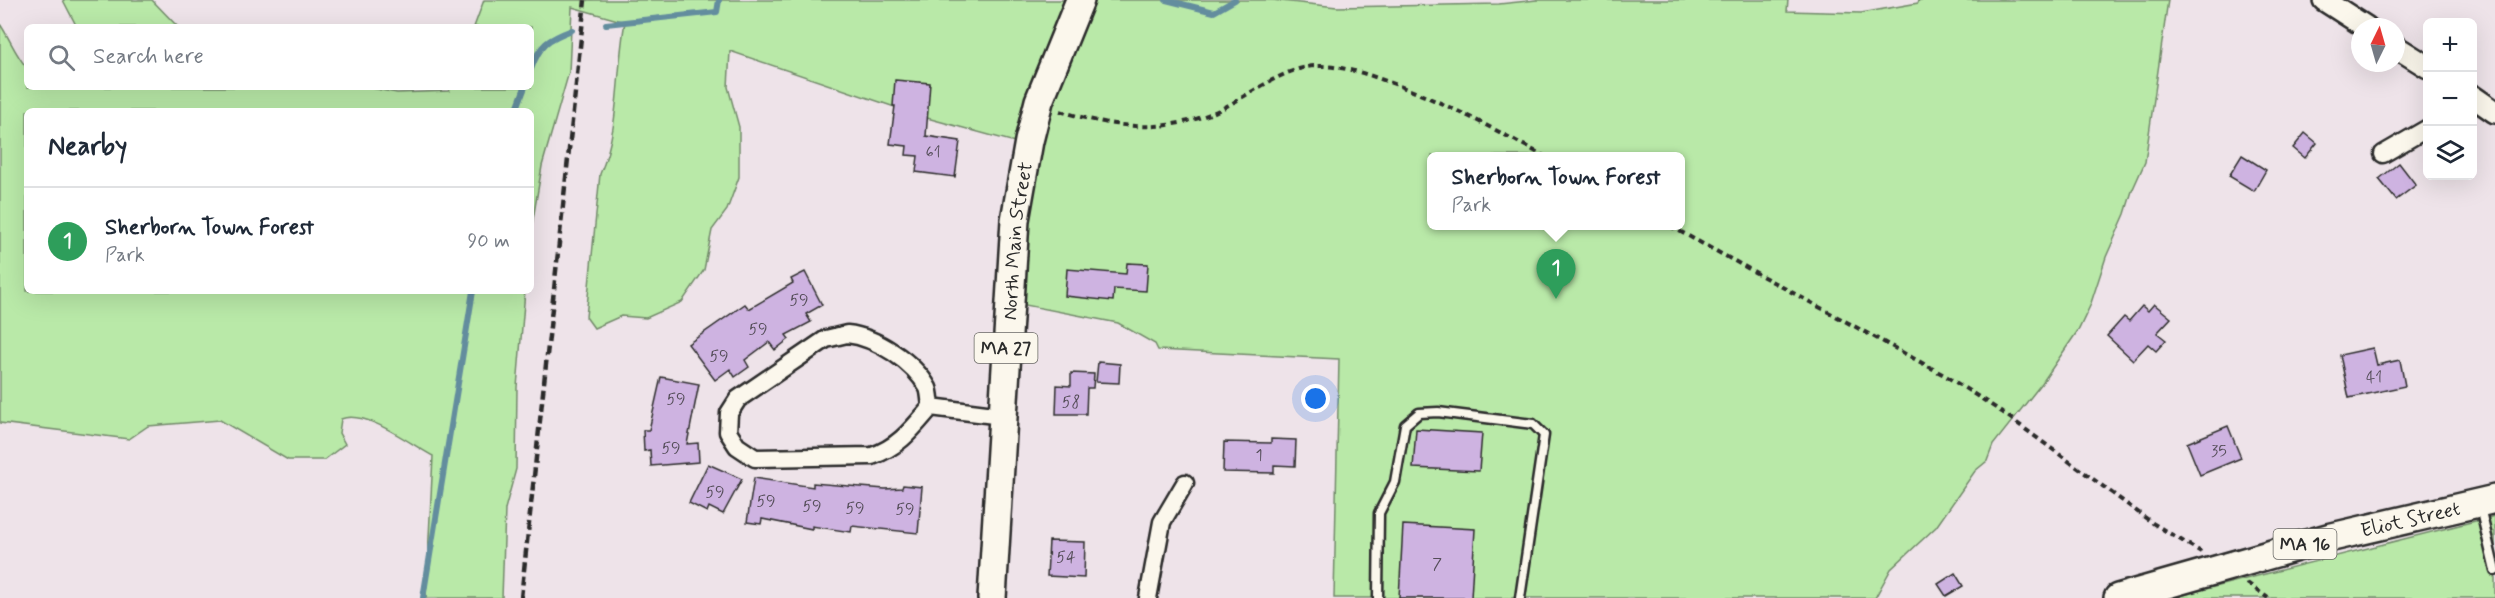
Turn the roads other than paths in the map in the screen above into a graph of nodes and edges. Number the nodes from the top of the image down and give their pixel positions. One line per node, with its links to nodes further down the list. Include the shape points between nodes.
1 (1080, 0): 11 (main road, North Main Street / MA 27, via 1039,101 1029,141 1015,220)
2 (2324, 0): 3 (street)
3 (2352, 18)
4 (2405, 53): 5 (street)
5 (2423, 64)
6 (2479, 98): 7 (street)
7 (2495, 112)
8 (2423, 130): 9 (street)
9 (2383, 154)
10 (931, 407): 10 (street, via 928,389 910,367 870,340 847,334 826,339 738,399 729,413 728,432 737,446 755,458 872,456 889,450 909,434); 11 (street)
11 (1002, 416): 15 (main road, North Main Street / MA 27)
12 (1185, 483): 16 (street, via 1162,522)
13 (2487, 501): 14 (lane); 19 (main road, Eliot Street / MA 16, via 2224,565)
14 (2495, 571)
15 (992, 598)
16 (1148, 598)
17 (1378, 598): 18 (lane, via 1379,513 1395,482 1405,425 1419,413 1438,412 1533,424 1544,435)
18 (1520, 598)
19 (2118, 598)

